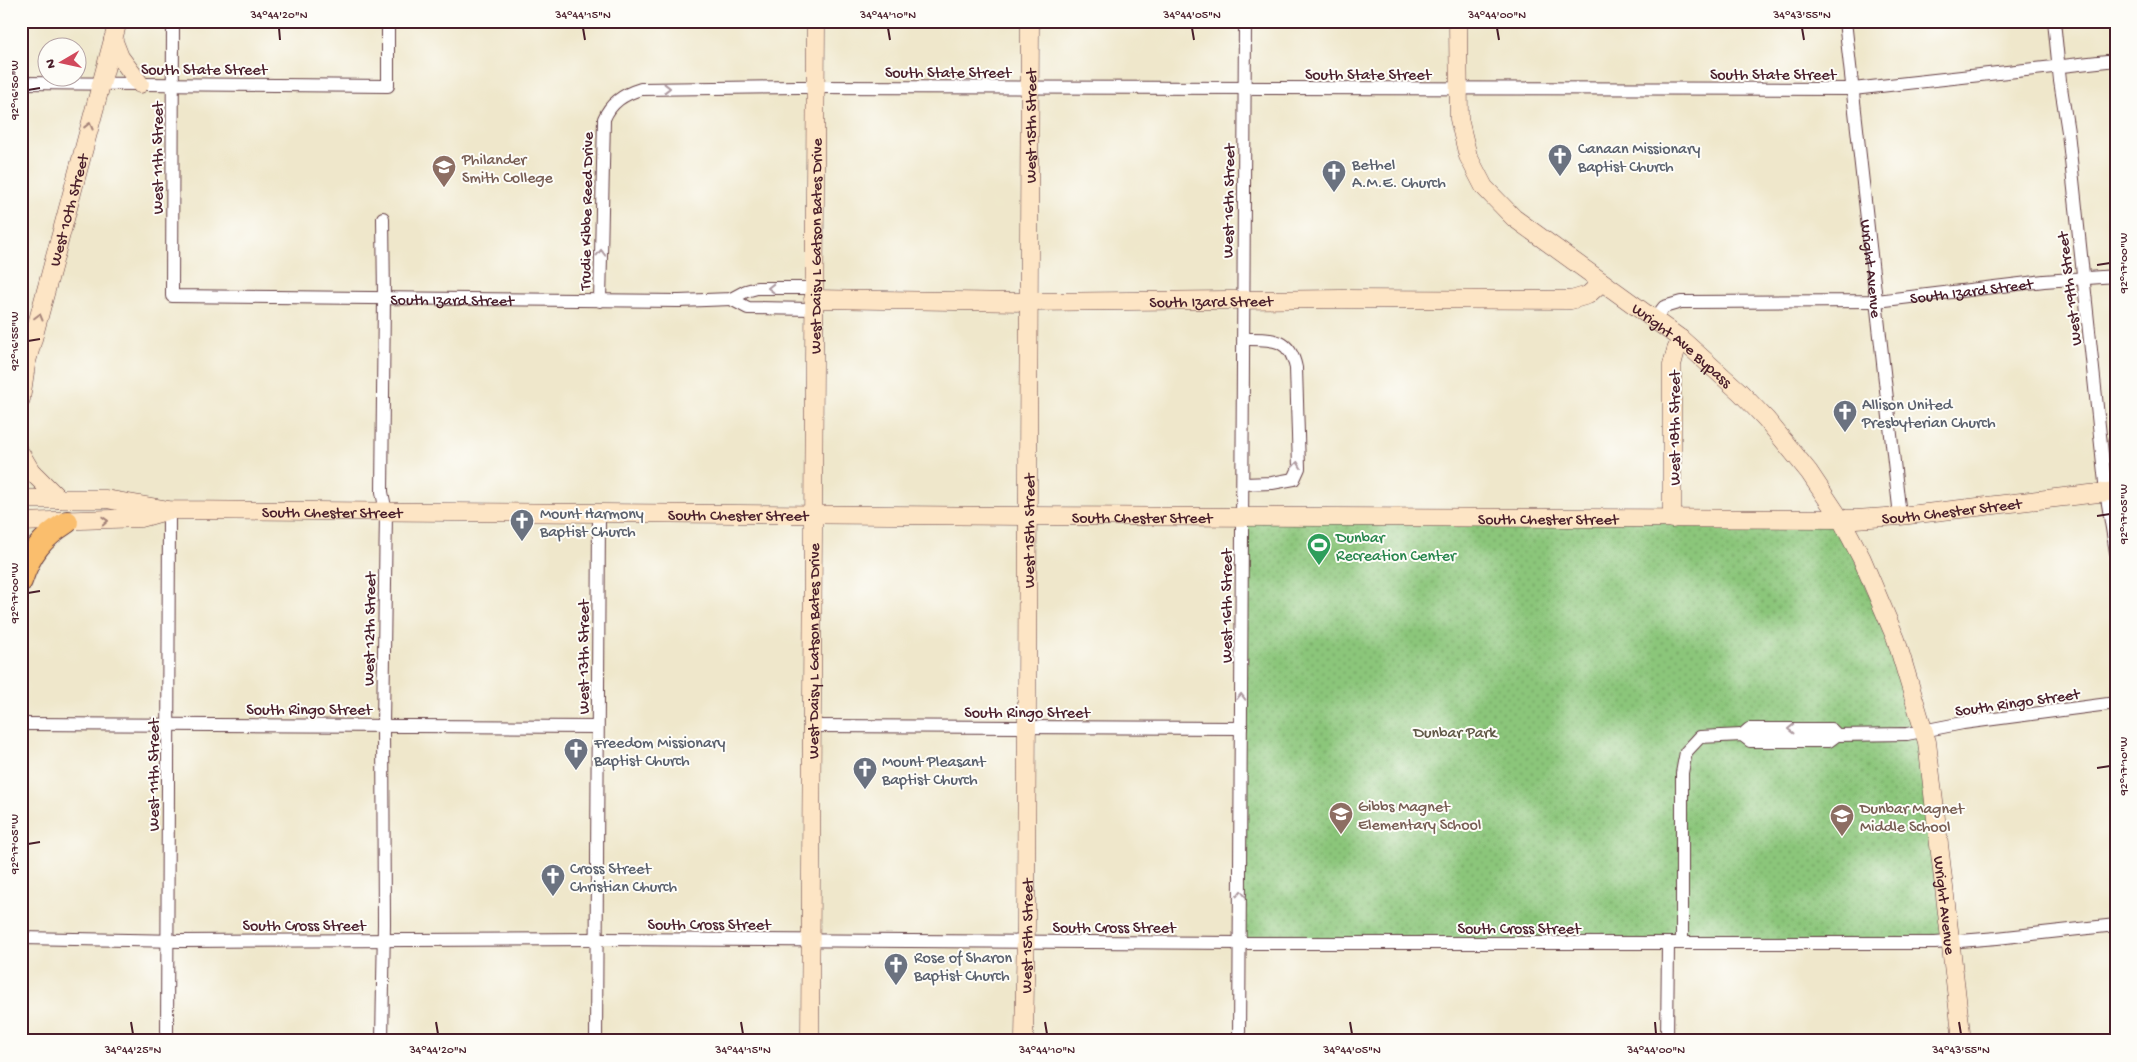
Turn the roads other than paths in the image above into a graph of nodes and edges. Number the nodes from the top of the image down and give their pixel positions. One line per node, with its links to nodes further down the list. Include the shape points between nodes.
1 (118, 21): 10 (main road, West 10th Street)
2 (173, 21): 16 (street, West 11th Street)
3 (388, 21): 16 (street, South State Street, via 388,86)
4 (816, 21): 17 (main road, West Daisy L Gatson Bates Drive)
5 (1030, 21): 18 (main road, West 15th Street)
6 (1245, 21): 19 (street, West 16th Street)
7 (1458, 21): 21 (main road, Wright Ave Bypass)
8 (1845, 21): 20 (street, Wright Avenue)
9 (2054, 21): 12 (street, West 19th Street)
10 (113, 39): 14 (main road, West 10th Street); 15 (main road, via 120,57)
11 (2116, 60): 12 (street, South State Street)
12 (2059, 66): 20 (street, South State Street); 25 (street, West 19th Street)
13 (21, 83): 14 (street, South State Street)
14 (100, 84): 15 (street, South State Street); 38 (main road, West 10th Street, one-way to 14, via 26,365)
15 (140, 84): 16 (street, South State Street)
16 (173, 84): 27 (street, West 11th Street)
17 (816, 87): 18 (street, South State Street); 22 (street, South State Street, one-way to 17, via 630,92 652,88); 30 (main road, West Daisy L Gatson Bates Drive)
18 (1029, 88): 19 (street, South State Street); 34 (main road, West 15th Street)
19 (1244, 88): 21 (street, South State Street); 32 (street, West 16th Street)
20 (1852, 89): 21 (street, South State Street); 33 (street, Wright Avenue)
21 (1457, 90): 26 (main road, Wright Ave Bypass, via 1464,144 1484,187 1514,218)
22 (620, 98): 31 (street, Trudie Kibbe Reed Drive, one-way to 22, via 602,128 607,111)
23 (383, 218): 28 (street, West 12th Street)
24 (2116, 276): 25 (street, South Izard Street)
25 (2083, 279): 33 (street, South Izard Street); 41 (street, West 19th Street)
26 (1602, 282): 32 (main road, South Izard Street, via 1588,295 1570,300); 35 (main road, Wright Ave Bypass)
27 (172, 296): 28 (street, South Izard Street)
28 (384, 298): 31 (street, South Izard Street); 45 (street, West 12th Street, via 382,492)
29 (731, 299): 30 (street, South Izard Street, via 748,308); 30 (street, South Izard Street, one-way to 29, via 757,288); 31 (street, South Izard Street)
30 (813, 299): 34 (main road, South Izard Street); 47 (main road, West Daisy L Gatson Bates Drive)
31 (600, 301)
32 (1242, 301): 34 (main road, South Izard Street); 36 (street, West 16th Street)
33 (1877, 301): 35 (street, South Izard Street, via 1681,302 1664,307); 49 (street, Wright Avenue)
34 (1029, 302): 48 (main road, West 15th Street)
35 (1654, 320): 37 (main road, Wright Ave Bypass)
36 (1244, 339): 40 (street, West 16th Street); 40 (street, one-way to 36, via 1294,479 1299,468 1293,354 1282,342)
37 (1681, 339): 51 (main road, West 18th Street, via 1672,365); 52 (main road, Wright Ave Bypass, via 1725,376 1766,419 1810,472)
38 (21, 399)
39 (21, 454): 43 (main road, via 31,471)
40 (1243, 484): 50 (street, West 16th Street)
41 (2111, 491): 49 (main road, South Chester Street); 55 (street, West 19th Street)
42 (21, 499): 43 (main road, South Chester Street)
43 (59, 499): 44 (main road, South Chester Street, via 106,499)
44 (169, 510): 45 (main road, South Chester Street); 54 (main road, South Chester Street, one-way to 44, via 141,518); 60 (street, West 11th Street)
45 (386, 512): 46 (main road, South Chester Street); 61 (street, West 12th Street)
46 (599, 514): 47 (main road, South Chester Street); 64 (street, West 13th Street)
47 (812, 514): 48 (main road, South Chester Street); 62 (main road, West Daisy L Gatson Bates Drive)
48 (1026, 516): 50 (main road, South Chester Street); 63 (main road, West 15th Street)
49 (1900, 516): 52 (main road, South Chester Street)
50 (1242, 517): 51 (main road, South Chester Street); 65 (street, West 16th Street, one-way to 50)
51 (1672, 519): 52 (main road, South Chester Street)
52 (1840, 519): 57 (main road, Wright Ave Bypass)
53 (21, 522): 54 (main road, South Chester Street)
54 (67, 522): 56 (highway, via 49,534 30,557)
55 (2116, 552)
56 (21, 581)
57 (1892, 626): 66 (main road, Wright Avenue)
58 (2116, 704): 66 (street, South Ringo Street, via 1963,723)
59 (21, 724): 60 (street, South Ringo Street)
60 (168, 724): 61 (street, South Ringo Street); 70 (street, West 11th Street)
61 (383, 725): 64 (street, South Ringo Street); 71 (street, West 12th Street)
62 (813, 726): 63 (street, South Ringo Street); 72 (main road, West Daisy L Gatson Bates Drive)
63 (1027, 727): 65 (street, South Ringo Street); 73 (main road, West 15th Street)
64 (598, 728): 69 (street, West 13th Street)
65 (1241, 728): 75 (street, West 16th Street, one-way to 65)
66 (1924, 732): 74 (main road, Wright Avenue); 77 (street, South Ringo Street, via 1838,735 1829,741 1750,741 1742,735 1700,737 1686,752 1682,773)
67 (2116, 925): 74 (street, South Cross Street)
68 (21, 938): 70 (street, South Cross Street)
69 (596, 939): 71 (street, South Cross Street); 72 (street, South Cross Street); 80 (street, West 13th Street)
70 (168, 940): 71 (street, South Cross Street); 78 (street, West 11th Street)
71 (384, 940): 79 (street, West 12th Street)
72 (811, 940): 73 (street, South Cross Street); 81 (main road, West Daisy L Gatson Bates Drive)
73 (1026, 942): 75 (street, South Cross Street); 82 (main road, West 15th Street)
74 (1951, 942): 77 (street, South Cross Street); 85 (main road, Wright Avenue)
75 (1241, 943): 76 (street, South Cross Street); 83 (street, West 16th Street)
76 (1668, 943): 77 (street, South Cross Street); 84 (street)
77 (1682, 943)
78 (167, 1041)
79 (382, 1041)
80 (596, 1041)
81 (810, 1041)
82 (1024, 1041)
83 (1239, 1041)
84 (1667, 1041)
85 (1962, 1041)

